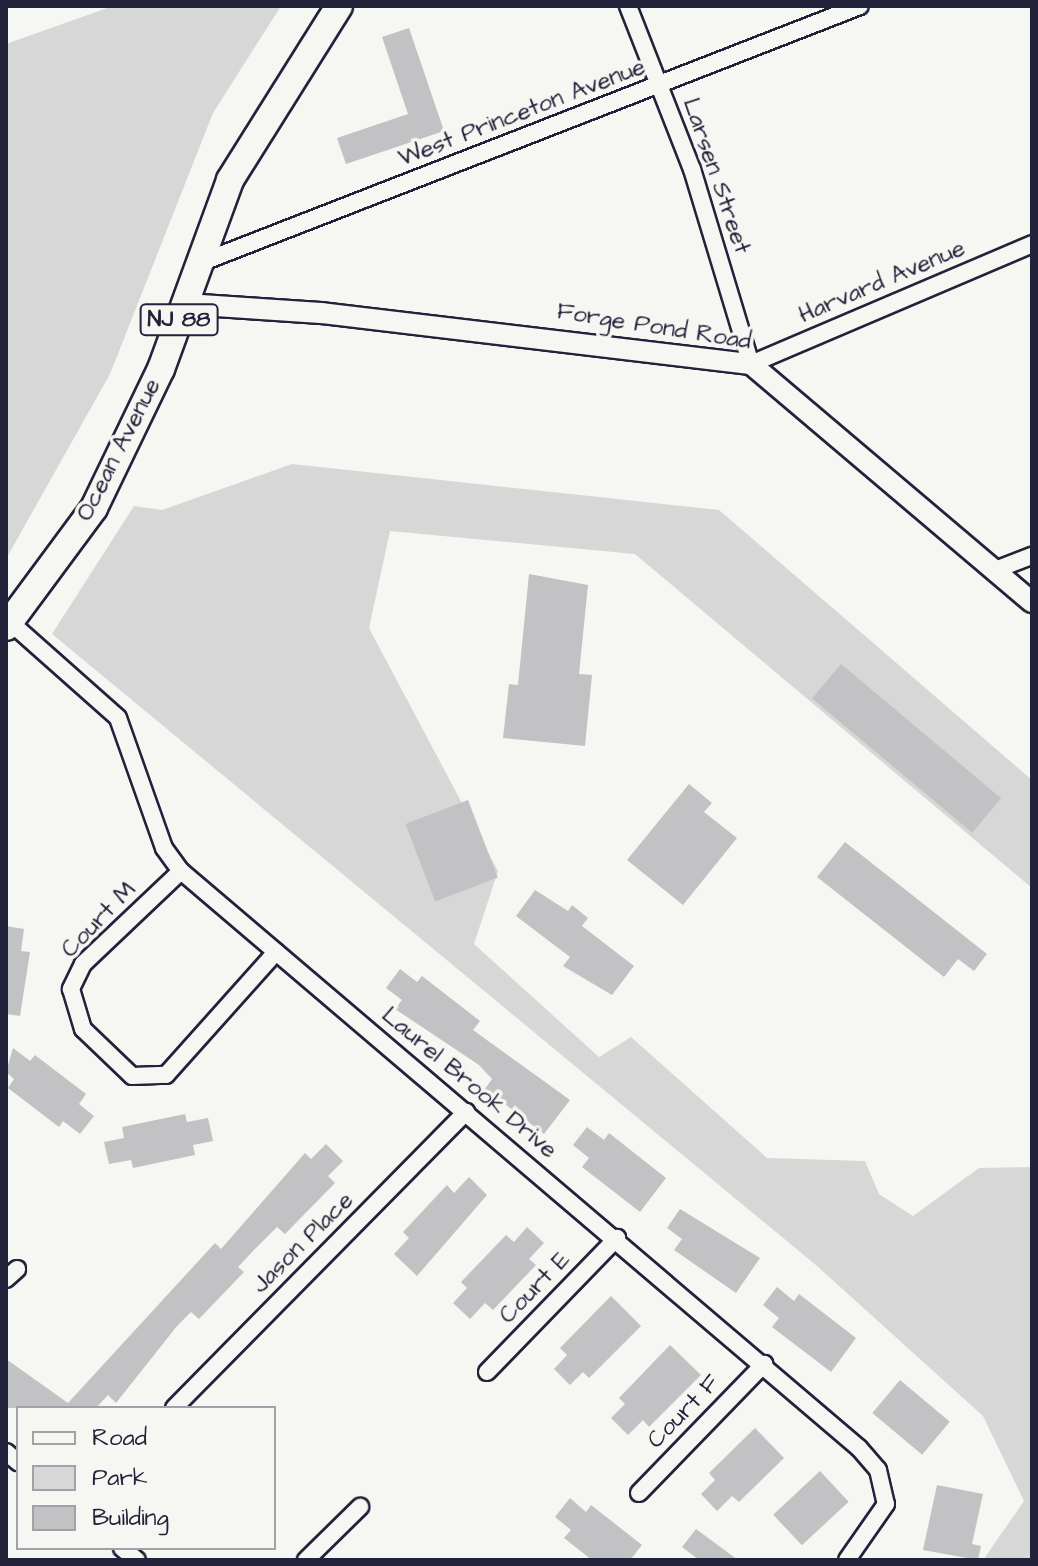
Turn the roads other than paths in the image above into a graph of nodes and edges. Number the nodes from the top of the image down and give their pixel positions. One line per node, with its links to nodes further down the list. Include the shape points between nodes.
1 (339, 6): 6 (main road, Ocean Avenue / NJ 88, via 230,180)
2 (628, 6): 4 (street, Larsen Street)
3 (860, 6): 4 (street, West Princeton Avenue)
4 (660, 86): 6 (street, West Princeton Avenue); 8 (street, Larsen Street)
5 (1032, 244): 8 (street, Harvard Avenue)
6 (200, 263): 7 (main road, Ocean Avenue / NJ 88)
7 (185, 304): 8 (street, Forge Pond Road, via 322,313); 12 (main road, Ocean Avenue / NJ 88, via 94,508)
8 (751, 364): 10 (street, Forge Pond Road)
9 (1032, 556): 10 (street)
10 (995, 570): 11 (street, Forge Pond Road)
11 (1032, 602)
12 (8, 624): 13 (street, Laurel Brook Drive, via 118,718 164,848)
13 (181, 871): 14 (street, Laurel Brook Drive); 14 (street, Court M, via 83,964 71,989 83,1029 122,1068 142,1079 166,1075)
14 (276, 952): 15 (street, Laurel Brook Drive)
15 (466, 1112): 16 (street, Laurel Brook Drive); 19 (street, Jason Place)
16 (617, 1238): 17 (street, Laurel Brook Drive); 18 (street, Court E)
17 (764, 1364): 20 (street, Court F); 23 (street, Laurel Brook Drive, via 859,1448 887,1489 882,1520)
18 (487, 1372)
19 (176, 1406)
20 (639, 1493)
21 (360, 1507): 22 (street)
22 (306, 1560)
23 (847, 1560)

